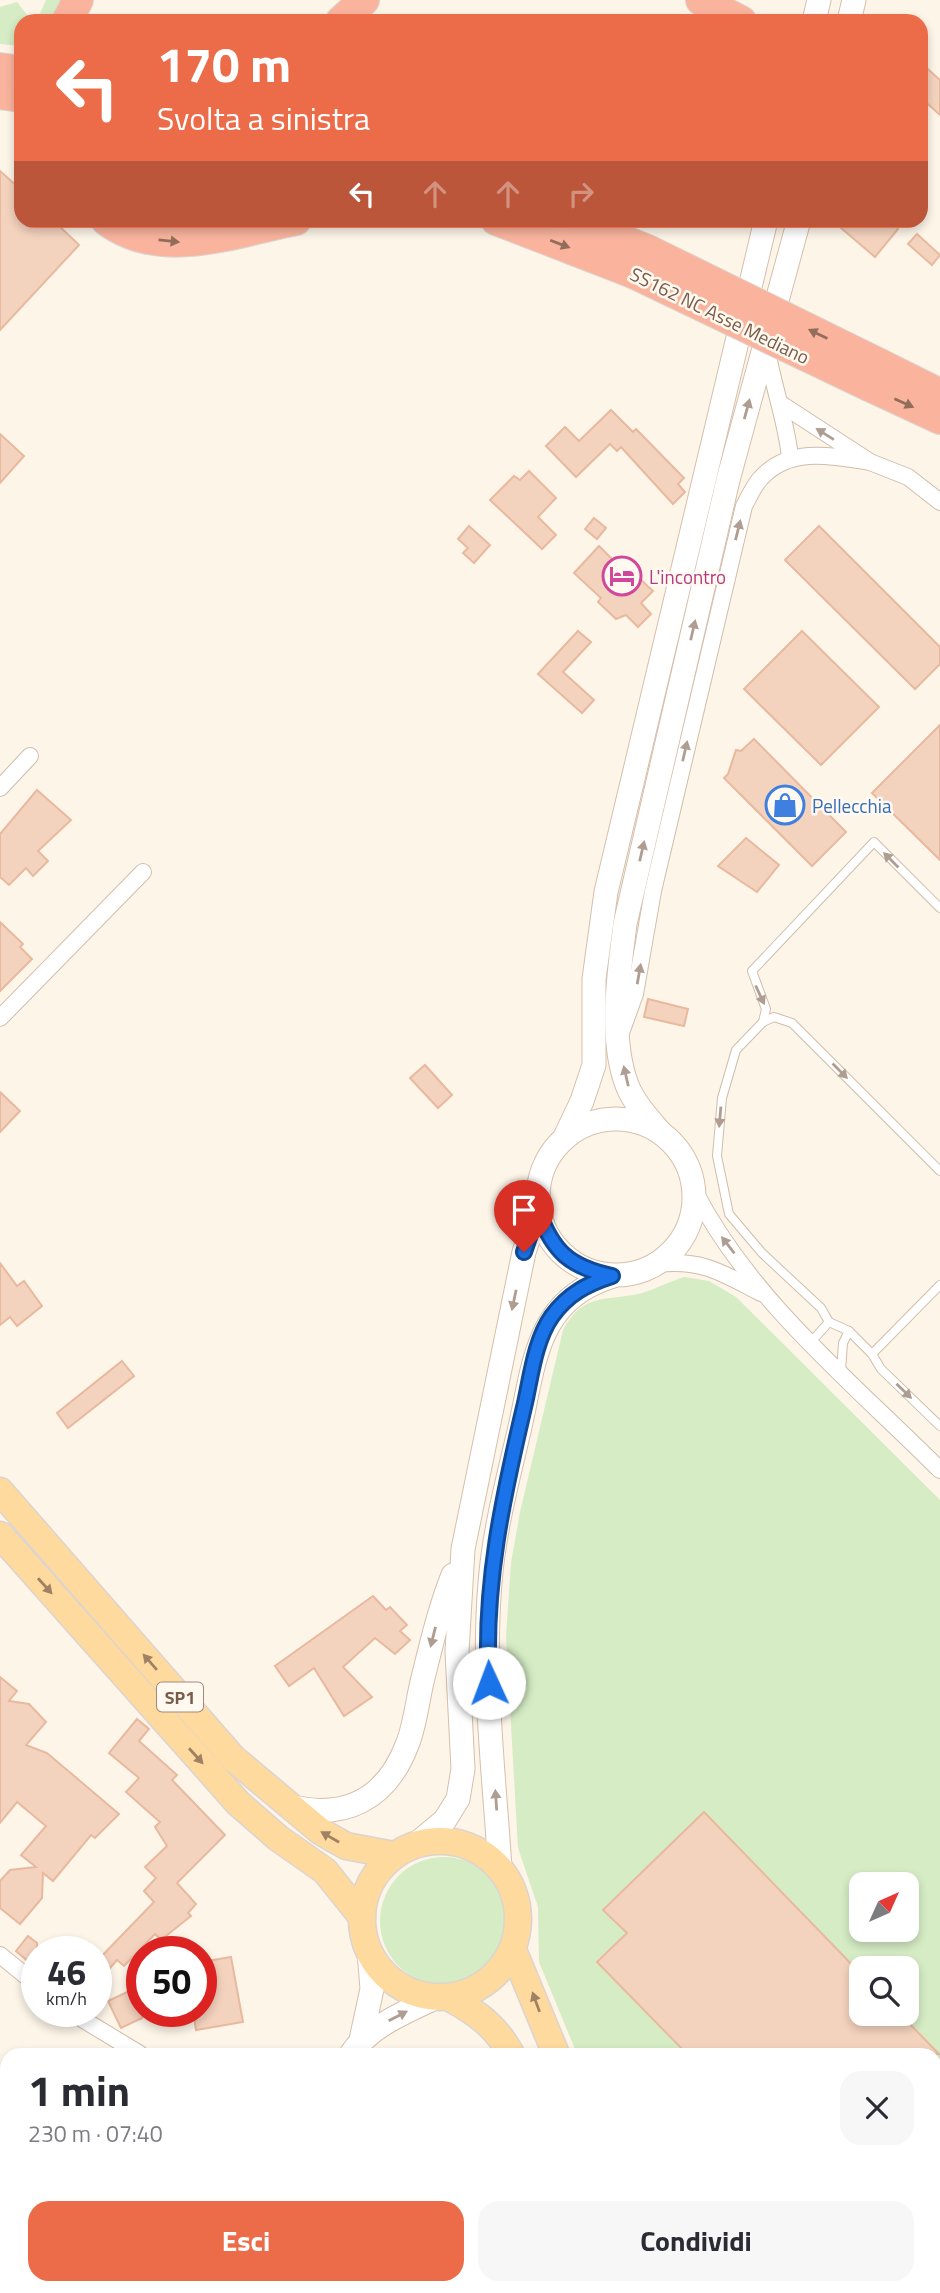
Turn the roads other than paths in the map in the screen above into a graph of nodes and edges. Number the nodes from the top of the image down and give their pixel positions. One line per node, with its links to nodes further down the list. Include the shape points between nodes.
1 (364, 0): 3 (highway)
2 (701, 0): 4 (highway)
3 (349, 14)
4 (728, 14)
5 (122, 228): 6 (highway, one-way to 6, via 143,238 180,243)
6 (256, 228)
7 (516, 228): 11 (highway, SS162 NC Asse Mediano, one-way to 11)
8 (586, 228): 11 (highway, SS162 NC Asse Mediano)
9 (764, 228): 28 (main road, via 606,892 594,979 594,1065)
10 (797, 228): 12 (main road)
11 (640, 262): 13 (highway, SS162 NC Asse Mediano, bridge)
12 (765, 339): 15 (street); 26 (main road, one-way to 12, via 617,982 625,924)
13 (874, 375): 14 (highway, SS162 NC Asse Mediano); 16 (highway, SS162 NC Asse Mediano, one-way to 16)
14 (940, 394)
15 (781, 404): 17 (street); 18 (street, one-way to 15)
16 (940, 419)
17 (790, 457): 18 (street); 26 (street, one-way to 17, via 635,994 653,891 744,506 761,478)
18 (870, 462): 19 (street, via 908,477)
19 (940, 502)
20 (30, 756): 21 (street)
21 (0, 788)
22 (143, 872): 24 (street)
23 (940, 908): 25 (lane, one-way to 25, via 874,842 752,971 766,1009)
24 (0, 1018)
25 (763, 1022): 29 (lane, one-way to 29, via 774,1017 792,1023); 36 (lane, one-way to 36, via 736,1050 722,1098 717,1156 729,1214 762,1253 821,1308)
26 (619, 1039): 27 (main road, one-way to 26, via 626,1083)
27 (661, 1133): 28 (main road, via 638,1121 612,1118); 30 (main road, via 678,1148)
28 (565, 1136): 31 (main road, via 542,1170)
29 (940, 1171)
30 (694, 1191): 32 (main road, via 686,1233); 35 (street, one-way to 30, via 722,1238)
31 (538, 1211): 33 (main road, via 547,1236 564,1256 587,1270); 45 (main road, one-way to 45, via 521,1265)
32 (657, 1264): 33 (main road); 35 (street, via 684,1261 713,1267)
33 (612, 1276): 48 (main road, one-way to 33, via 487,1657 500,1507 537,1351 550,1318 589,1283)
34 (940, 1286): 39 (lane)
35 (767, 1296): 38 (street)
36 (829, 1322): 37 (lane); 38 (lane)
37 (849, 1331): 39 (lane); 40 (lane, via 843,1343)
38 (811, 1342): 40 (street)
39 (872, 1354): 41 (lane, one-way to 41, via 881,1369)
40 (841, 1371): 42 (street)
41 (940, 1426)
42 (940, 1470)
43 (0, 1491): 46 (main road, SP1, one-way to 43, via 233,1758)
44 (0, 1535): 49 (main road, SP1, one-way to 49, via 238,1803 326,1871)
45 (463, 1549): 46 (main road, one-way to 46, via 440,1607 407,1745 390,1777 364,1801 345,1809 316,1811); 47 (main road, via 457,1652 463,1769 458,1799 445,1820)
46 (285, 1805): 47 (main road, SP1, one-way to 46, via 346,1846)
47 (405, 1850): 48 (main road, via 438,1841 461,1844); 49 (main road, via 377,1872 366,1893)
48 (500, 1868): 50 (main road, via 518,1907)
49 (362, 1917): 51 (main road)
50 (513, 1950): 54 (main road, via 487,1983 468,1993); 59 (main road, one-way to 50)
51 (369, 1952): 54 (main road, via 401,1987); 56 (main road, via 372,1989)
52 (0, 1955): 53 (street)
53 (21, 1972)
54 (443, 1997): 56 (main road, one-way to 54, via 386,2022); 58 (main road, via 479,2013)
55 (95, 2027): 57 (street)
56 (356, 2047)
57 (130, 2048)
58 (508, 2048)
59 (554, 2048)

